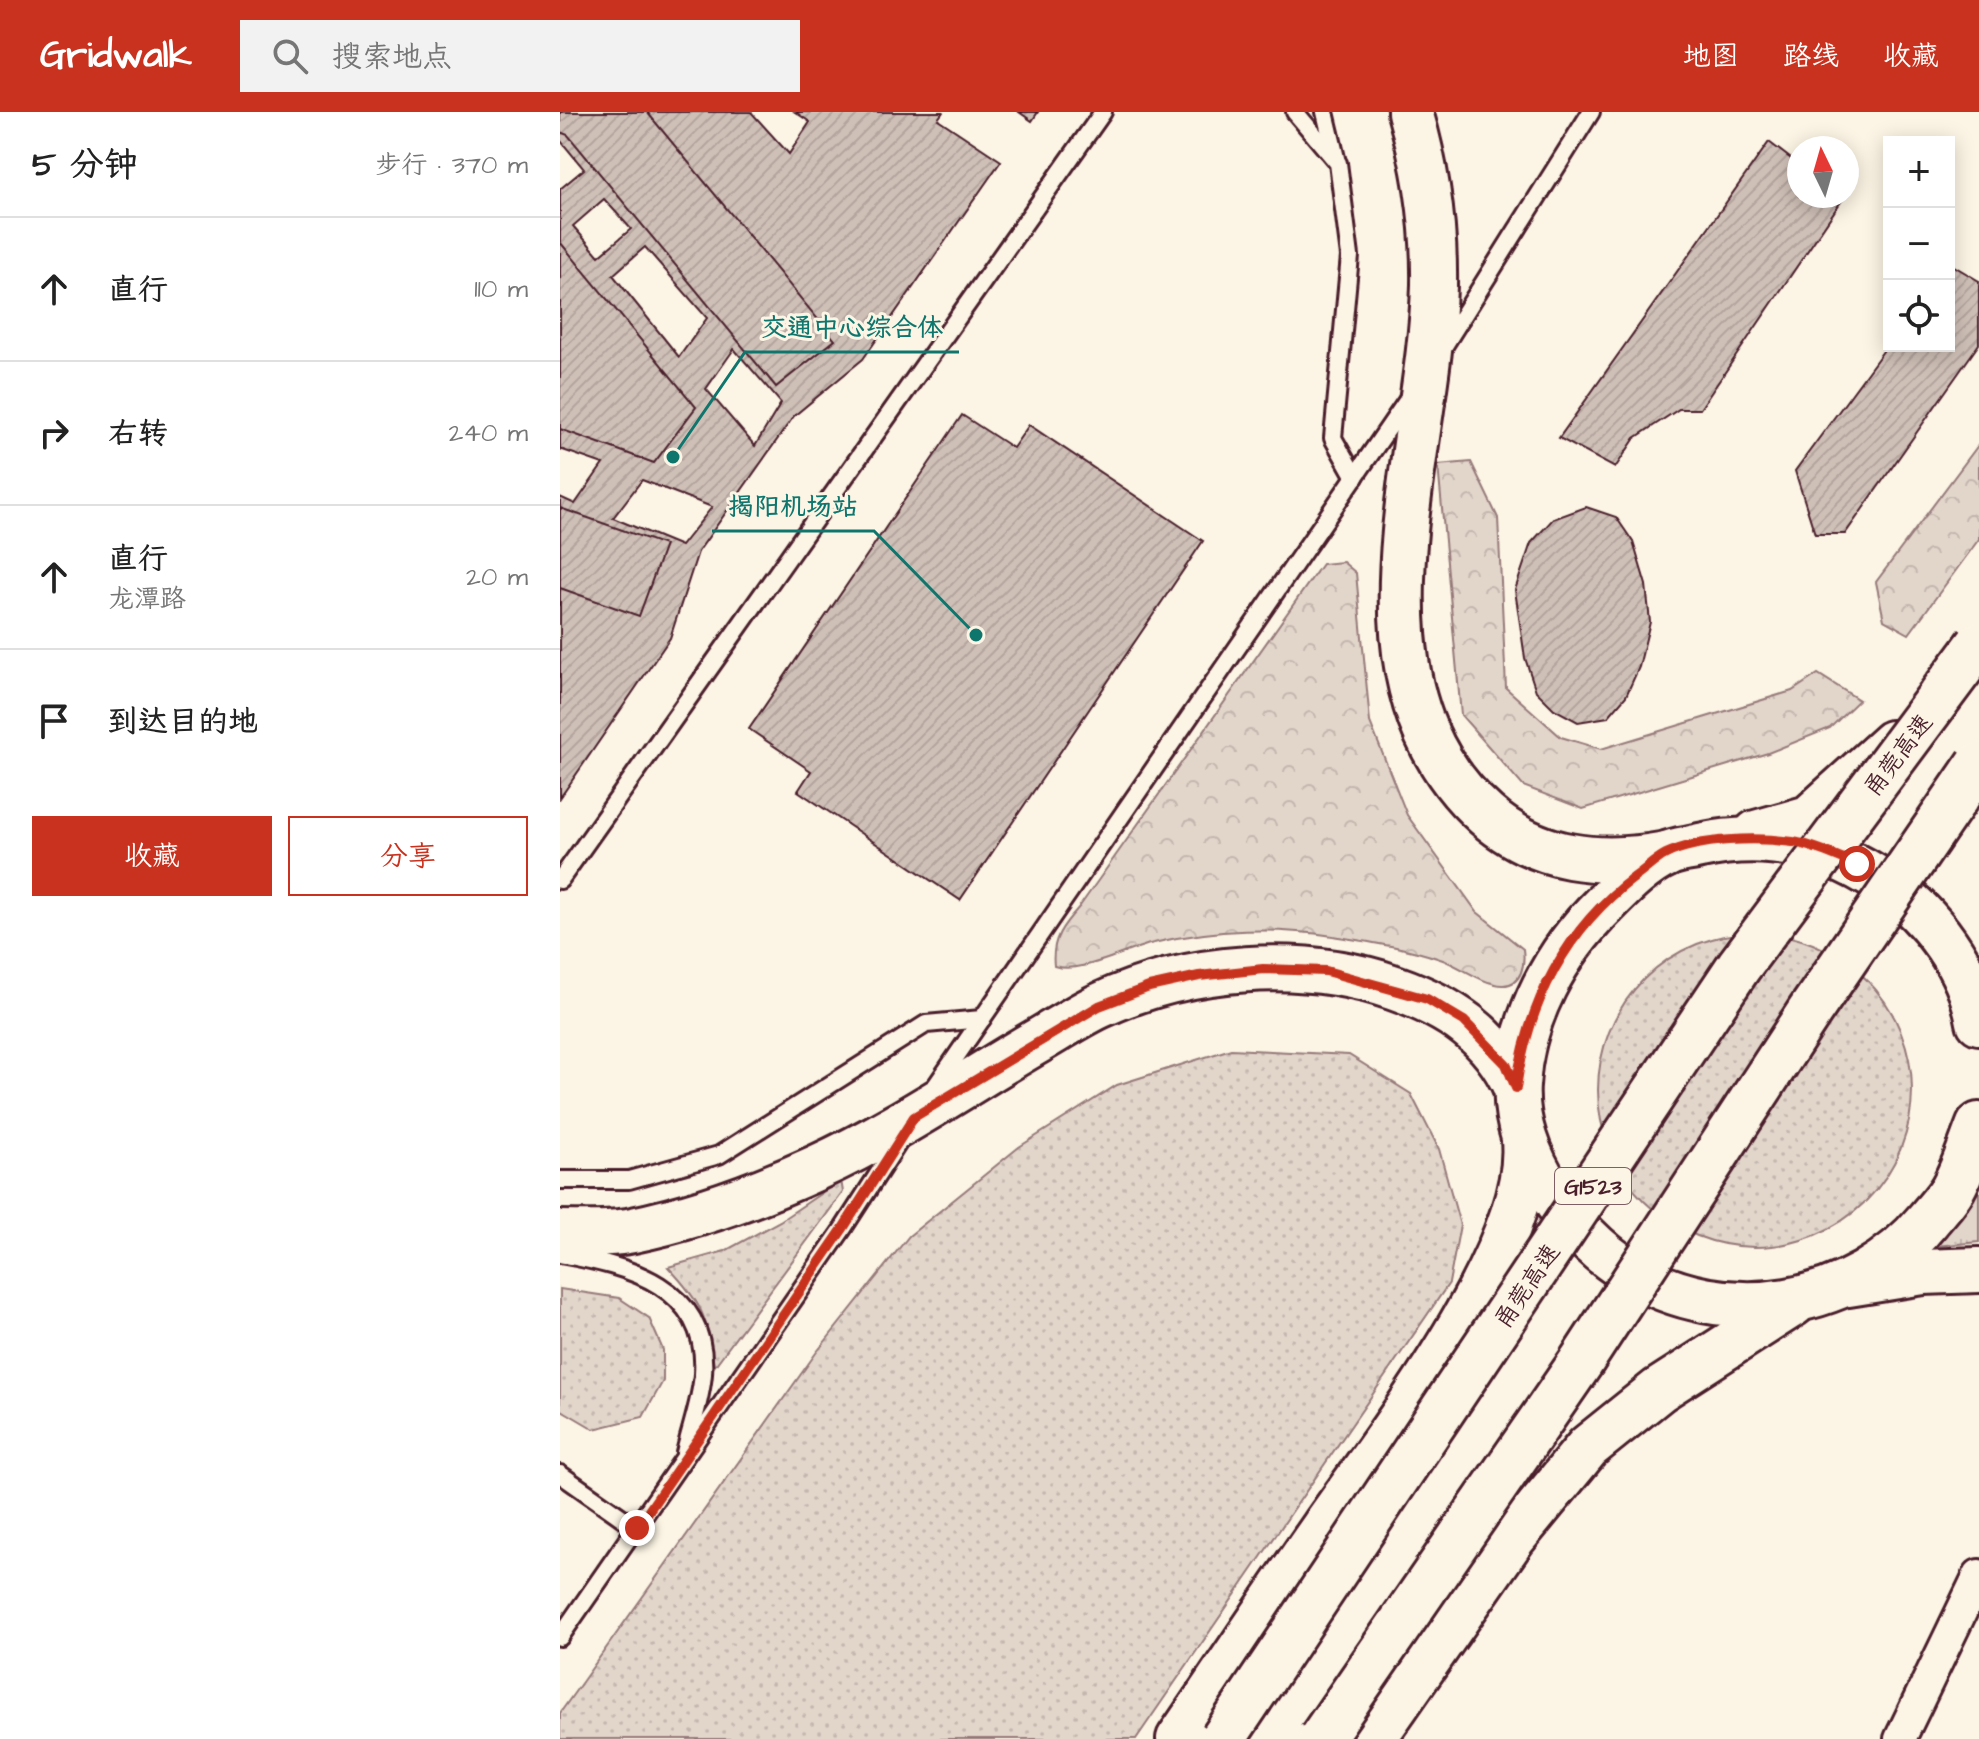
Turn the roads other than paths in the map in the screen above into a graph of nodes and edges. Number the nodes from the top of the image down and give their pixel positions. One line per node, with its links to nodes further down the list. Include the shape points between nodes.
1 (1103, 112): 14 (lane)
2 (1295, 112): 6 (lane)
3 (1325, 112): 6 (lane)
4 (1410, 112): 7 (main road, via 1431,210 1434,285)
5 (1591, 112): 7 (lane)
6 (1338, 163): 8 (lane, via 1350,256 1333,438)
7 (1426, 374): 8 (lane); 13 (main road, via 1404,523 1402,588 1405,655 1415,708 1435,750 1466,797 1533,848 1581,860 1627,861)
8 (1355, 477): 17 (lane)
9 (1979, 630): 12 (main road, via 1903,734 1809,818)
10 (1979, 644): 33 (main road, 甬莞高速 / G1523, bridge, via 1739,966)
11 (1979, 764): 34 (main road, bridge, via 1581,1362)
12 (1730, 840): 13 (main road); 16 (main road, via 1795,842 1857,864 1911,901 1952,952)
13 (1667, 854): 18 (main road, via 1623,886 1582,926 1544,984 1522,1046)
14 (560, 880)
15 (1979, 937): 16 (main road)
16 (1978, 1017)
17 (982, 1019): 19 (lane); 21 (lane, via 926,1024 719,1155 629,1180)
18 (1520, 1109): 19 (main road, via 1506,1064 1491,1045 1427,999 1326,971 1263,969 1149,987 1099,1006); 26 (main road, via 1539,1172 1561,1210 1591,1243 1627,1270 1667,1290 1710,1302); 32 (main road, via 1526,1160 1518,1198 1466,1315 1386,1441)
19 (914, 1117): 22 (main road, via 817,1168 734,1203 630,1231); 27 (lane)
20 (1979, 1125): 25 (main road, via 1952,1190 1907,1245)
21 (560, 1180)
22 (560, 1233)
23 (560, 1254): 27 (lane, via 634,1270 663,1286 691,1319 702,1345 703,1375)
24 (1979, 1270): 25 (main road)
25 (1848, 1284): 26 (main road)
26 (1800, 1300): 35 (main road, via 1659,1390 1588,1447 1514,1537)
27 (683, 1462): 29 (lane)
28 (560, 1474): 29 (lane)
29 (637, 1528): 31 (lane)
30 (1979, 1574): 36 (street)
31 (560, 1637)
32 (1179, 1739)
33 (1223, 1739)
34 (1321, 1739)
35 (1373, 1739)
36 (1900, 1739)

